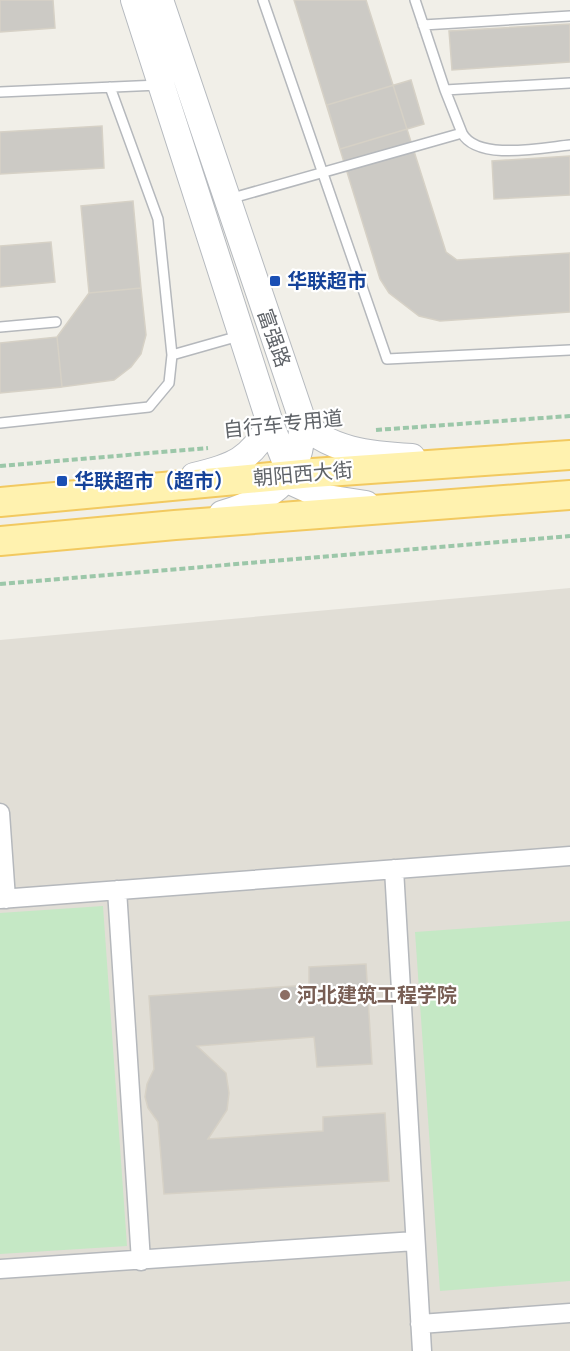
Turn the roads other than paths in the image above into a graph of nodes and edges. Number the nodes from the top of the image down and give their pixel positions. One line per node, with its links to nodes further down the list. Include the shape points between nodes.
1 (134, 0): 8 (main road, 富强路)
2 (160, 0): 15 (main road, 富强路)
3 (263, 0): 14 (lane)
4 (415, 0): 6 (lane)
5 (570, 16): 6 (lane)
6 (423, 26): 10 (lane)
7 (570, 83): 10 (lane)
8 (162, 85): 9 (lane); 18 (main road, 富强路)
9 (111, 87): 11 (lane); 20 (lane, via 158,219)
10 (445, 90): 12 (lane)
11 (0, 92)
12 (462, 133): 13 (lane, via 467,143 482,149); 14 (lane)
13 (570, 146)
14 (322, 172): 15 (lane); 19 (lane, via 387,359)
15 (227, 200): 21 (main road, 富强路)
16 (56, 322): 17 (lane)
17 (0, 327)
18 (243, 334): 20 (lane); 23 (main road, 富强路)
19 (570, 350)
20 (172, 355): 22 (lane, via 169,383 149,407)
21 (302, 419): 25 (main road, 富强路, via 315,435 384,456); 26 (main road, via 302,439)
22 (0, 423)
23 (270, 423): 26 (main road, 富强路); 27 (main road, via 260,443 247,456 224,468)
24 (570, 455): 25 (main road, 朝阳西大街)
25 (490, 460): 26 (main road, 朝阳西大街)
26 (289, 474): 27 (main road, 朝阳西大街); 30 (main road, via 294,483 327,498); 31 (main road, via 281,488 254,505)
27 (117, 491): 29 (main road, 朝阳西大街)
28 (570, 495): 30 (main road, 朝阳西大街)
29 (0, 502)
30 (392, 508): 31 (main road, 朝阳西大街)
31 (175, 525): 32 (main road, 朝阳西大街)
32 (0, 541)
33 (0, 813): 37 (street)
34 (570, 856): 35 (street)
35 (394, 869): 36 (street); 38 (street)
36 (117, 890): 37 (street); 39 (street)
37 (3, 899)
38 (415, 1241): 39 (street); 42 (street)
39 (141, 1261): 40 (street, via 131,1258)
40 (0, 1269)
41 (570, 1313): 42 (street)
42 (420, 1324): 43 (street)
43 (422, 1351)

